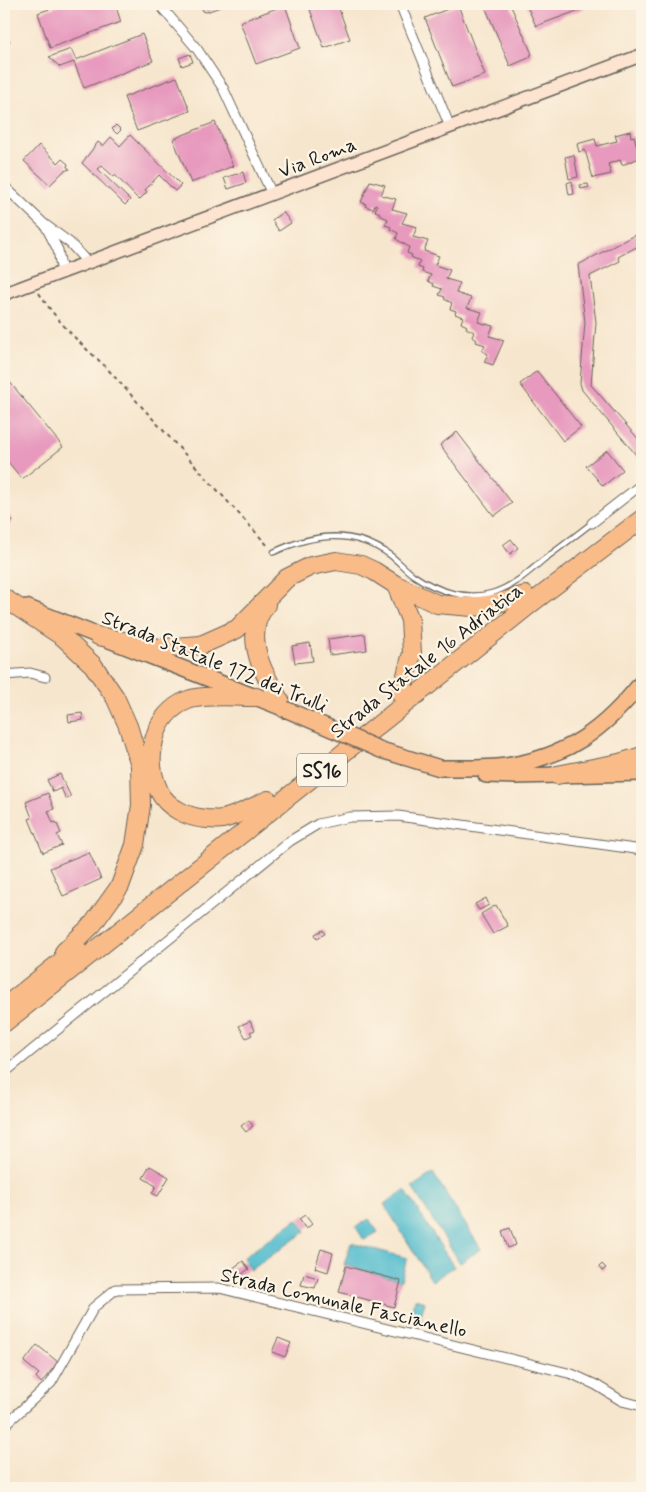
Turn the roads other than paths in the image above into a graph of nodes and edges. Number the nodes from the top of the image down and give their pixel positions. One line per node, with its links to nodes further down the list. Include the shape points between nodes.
1 (159, 4): 6 (street, via 197,49 223,88)
2 (400, 4): 4 (street)
3 (642, 55): 4 (street, Via Roma)
4 (450, 127): 6 (street, Via Roma)
5 (4, 186): 7 (street)
6 (272, 194): 8 (street, Via Roma)
7 (44, 224): 8 (street, via 70,243); 9 (street, via 58,250)
8 (88, 263): 9 (street, Via Roma)
9 (62, 273): 10 (street, Via Roma)
10 (4, 294)
11 (642, 484): 14 (street)
12 (642, 506): 19 (highway, Strada Statale 16 Adriatica / SS16)
13 (642, 519): 21 (highway, Strada Statale 16 Adriatica / SS16)
14 (592, 523): 16 (lane, via 516,581 492,593 474,596 433,587 389,554 362,541 340,536 311,538)
15 (642, 529): 21 (highway)
16 (274, 552)
17 (396, 585): 18 (highway, via 361,565 336,561 311,566 287,578); 19 (highway, via 438,604 472,607); 26 (highway, via 410,620 412,653)
18 (272, 593): 22 (highway, via 237,629 201,646 160,648); 28 (highway, via 258,619 255,642 264,674)
19 (525, 595): 26 (highway, Strada Statale 16 Adriatica / SS16)
20 (4, 598): 22 (main road, Strada Statale 172 dei Trulli); 35 (highway, via 63,637 93,665 118,704 140,765 141,805 135,845 120,886 92,924)
21 (508, 622): 37 (highway, Strada Statale 16 Adriatica / SS16)
22 (98, 636): 27 (main road, Strada Statale 172 dei Trulli)
23 (4, 674): 24 (street, via 30,673)
24 (45, 677)
25 (642, 682): 30 (main road, via 599,729 563,751 504,766)
26 (400, 694): 33 (highway, Strada Statale 16 Adriatica / SS16)
27 (257, 697): 28 (main road, Strada Statale 172 dei Trulli); 33 (highway, via 188,700 167,713 153,737 151,763 160,792 176,810 198,818 222,820)
28 (285, 709): 30 (main road, Strada Statale 172 dei Trulli, bridge, via 382,750)
29 (642, 756): 32 (highway)
30 (440, 768): 32 (main road, via 476,775)
31 (642, 773): 32 (main road)
32 (557, 775)
33 (268, 800): 35 (highway, Strada Statale 16 Adriatica / SS16)
34 (642, 850): 38 (street, via 398,816 350,817 318,824 290,841)
35 (27, 989): 36 (highway, Strada Statale 16 Adriatica / SS16)
36 (4, 1007)
37 (4, 1023)
38 (4, 1073)
39 (642, 1406): 40 (street, Strada Comunale Fascianello, via 622,1401 572,1374 219,1288 116,1289 94,1306 51,1383)
40 (4, 1426)

